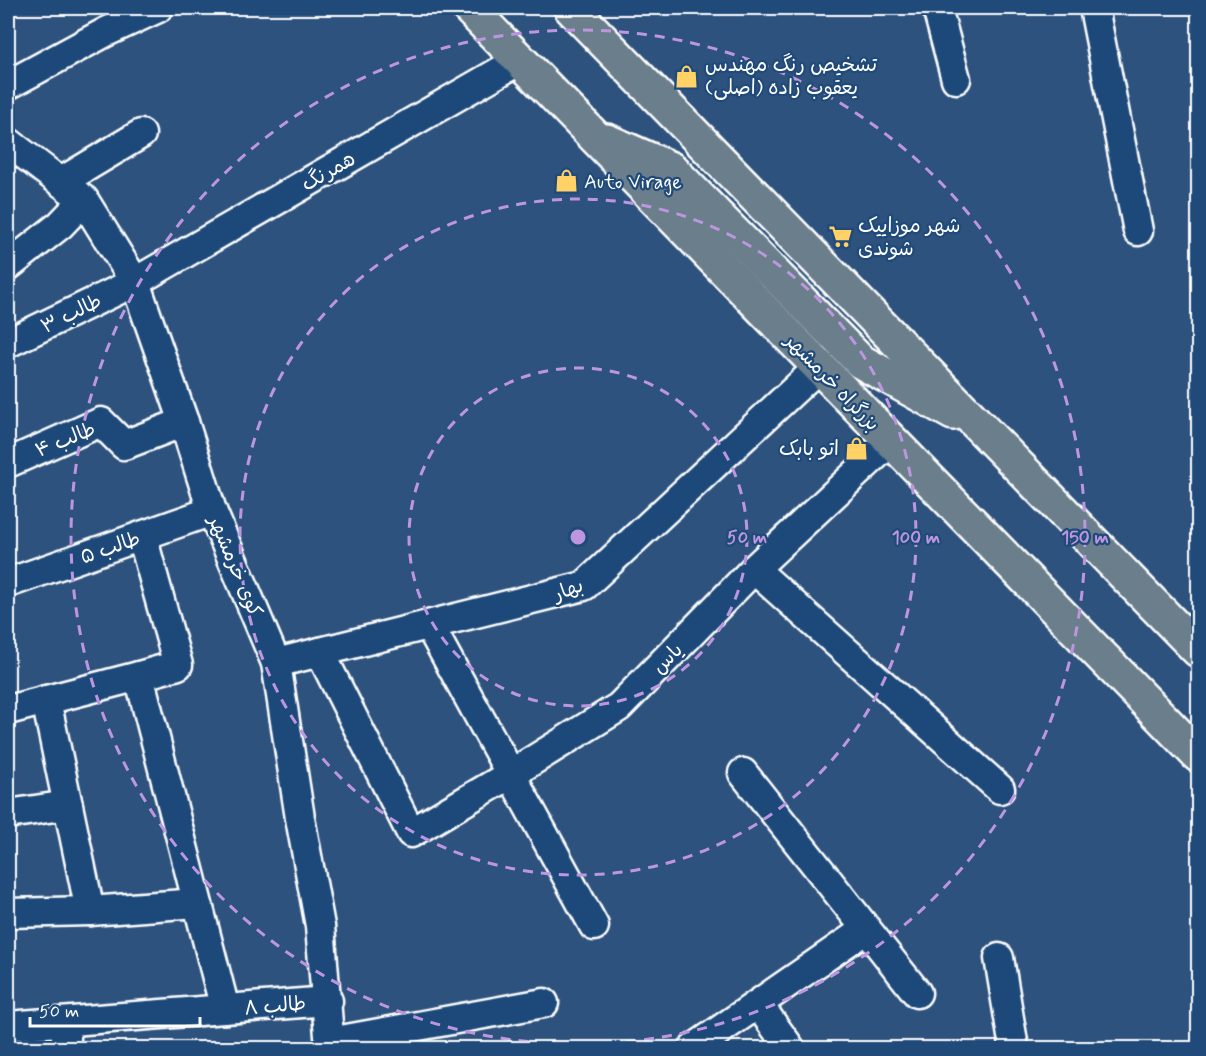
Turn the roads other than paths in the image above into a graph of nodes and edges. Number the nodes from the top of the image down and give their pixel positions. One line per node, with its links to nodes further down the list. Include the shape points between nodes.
1 (158, 8): 8 (street)
2 (469, 8): 6 (highway, بزرگراه خرمشهر)
3 (571, 8): 15 (highway)
4 (937, 8): 7 (street)
5 (1094, 8): 14 (street)
6 (520, 60): 10 (highway, بزرگراه خرمشهر); 18 (street, همرنگ)
7 (956, 79)
8 (8, 85)
9 (141, 134): 12 (street)
10 (594, 135): 17 (highway, via 671,170); 19 (highway, بزرگراه خرمشهر)
11 (8, 142): 12 (street, کوی خرمشهر)
12 (61, 182): 13 (street, کوی خرمشهر)
13 (84, 200): 16 (street, via 60,225); 18 (street, کوی خرمشهر)
14 (1138, 231)
15 (803, 245): 17 (highway); 23 (highway)
16 (8, 266)
17 (773, 273): 19 (highway); 23 (highway, via 860,361)
18 (135, 282): 20 (street, طالب ۳); 22 (street, کوی خرمشهر)
19 (749, 295): 21 (highway, بزرگراه خرمشهر)
20 (8, 343)
21 (819, 367): 24 (highway, بزرگراه خرمشهر); 30 (street, بهار, via 584,586)
22 (184, 422): 25 (street, طالب ۴, via 124,445 100,422); 26 (street, کوی خرمشهر)
23 (981, 428): 31 (highway)
24 (891, 441): 28 (street, یاس); 37 (highway, بزرگراه خرمشهر)
25 (8, 463)
26 (212, 511): 27 (street, طالب ۵); 33 (street, کوی خرمشهر)
27 (142, 536): 29 (street, طالب ۵); 34 (street, via 178,665)
28 (754, 569): 39 (street, یاس, via 619,707); 40 (street)
29 (8, 583)
30 (429, 625): 32 (street, بهار); 39 (street)
31 (1198, 650)
32 (320, 652): 33 (street, بهار); 39 (street, یاس, via 411,833)
33 (276, 663): 50 (street, کوی خرمشهر, via 320,926)
34 (140, 676): 35 (street); 43 (street)
35 (46, 700): 36 (street); 41 (street)
36 (8, 710)
37 (1198, 755)
38 (743, 773): 47 (street)
39 (511, 774): 46 (street)
40 (1000, 789)
41 (68, 805): 42 (street); 44 (street)
42 (8, 814)
43 (197, 903): 44 (street); 53 (street)
44 (90, 910): 45 (street)
45 (8, 913)
46 (594, 926)
47 (866, 929): 49 (street); 52 (street)
48 (999, 958): 59 (street)
49 (917, 993)
50 (328, 1001): 53 (street, طالب ۸); 56 (street, کوی خرمشهر)
51 (544, 1003): 56 (street)
52 (758, 1004): 57 (street); 58 (street)
53 (225, 1009): 55 (street, طالب ۸)
54 (8, 1026): 55 (street, طالب ۸)
55 (66, 1035)
56 (330, 1045)
57 (694, 1048)
58 (790, 1048)
59 (1014, 1048)

